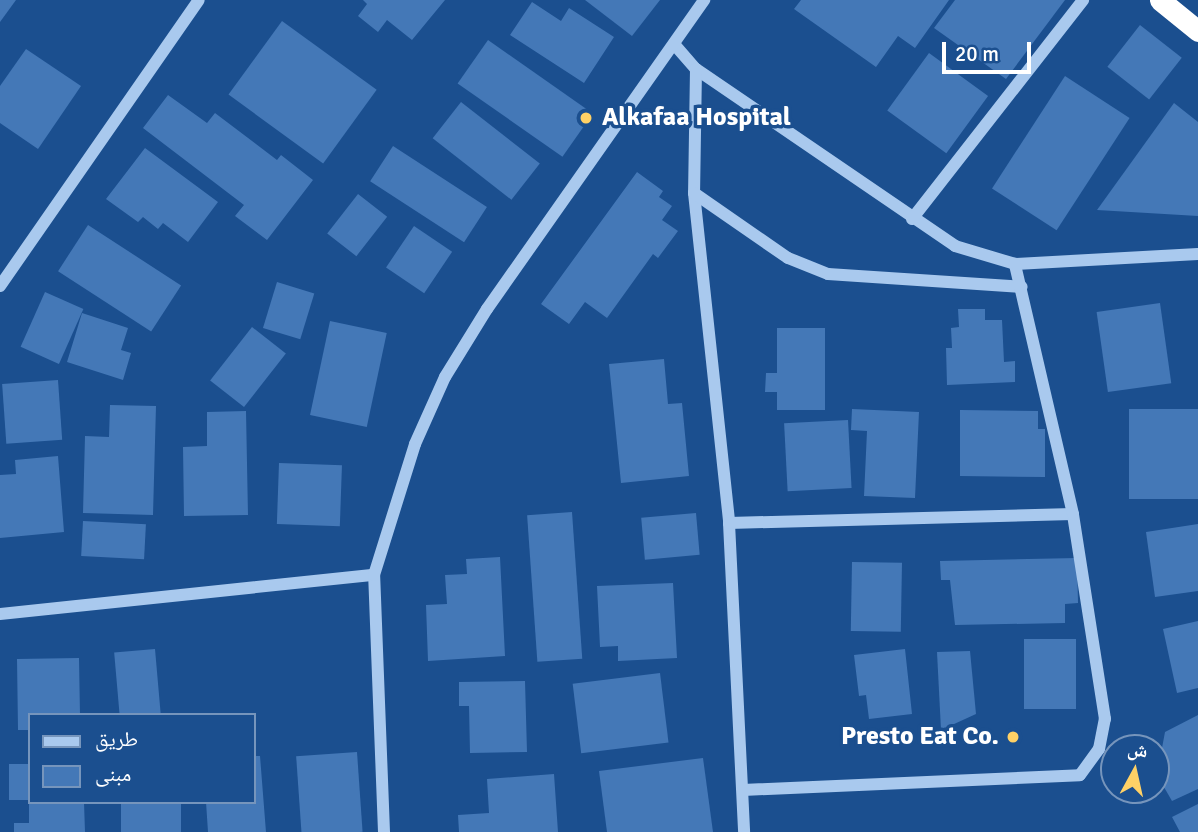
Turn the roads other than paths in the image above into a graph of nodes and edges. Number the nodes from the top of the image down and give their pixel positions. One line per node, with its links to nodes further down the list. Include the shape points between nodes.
1 (199, 0): 12 (street)
2 (704, 0): 6 (street)
3 (1083, 0): 9 (street)
4 (1160, 0): 5 (highway)
5 (1198, 31)
6 (674, 44): 7 (street); 16 (street, via 487,309 445,377 415,444)
7 (696, 69): 8 (street); 9 (street)
8 (694, 193): 13 (street, via 789,258 828,274); 15 (street)
9 (912, 219): 11 (street, via 955,246)
10 (1198, 254): 11 (street)
11 (1015, 264): 13 (street)
12 (0, 286)
13 (1022, 287): 14 (street)
14 (1073, 514): 15 (street); 18 (street, via 1104,719 1099,749 1080,775)
15 (729, 523): 18 (street)
16 (374, 575): 17 (street); 19 (street)
17 (0, 614)
18 (743, 790): 20 (street)
19 (383, 832)
20 (744, 832)

